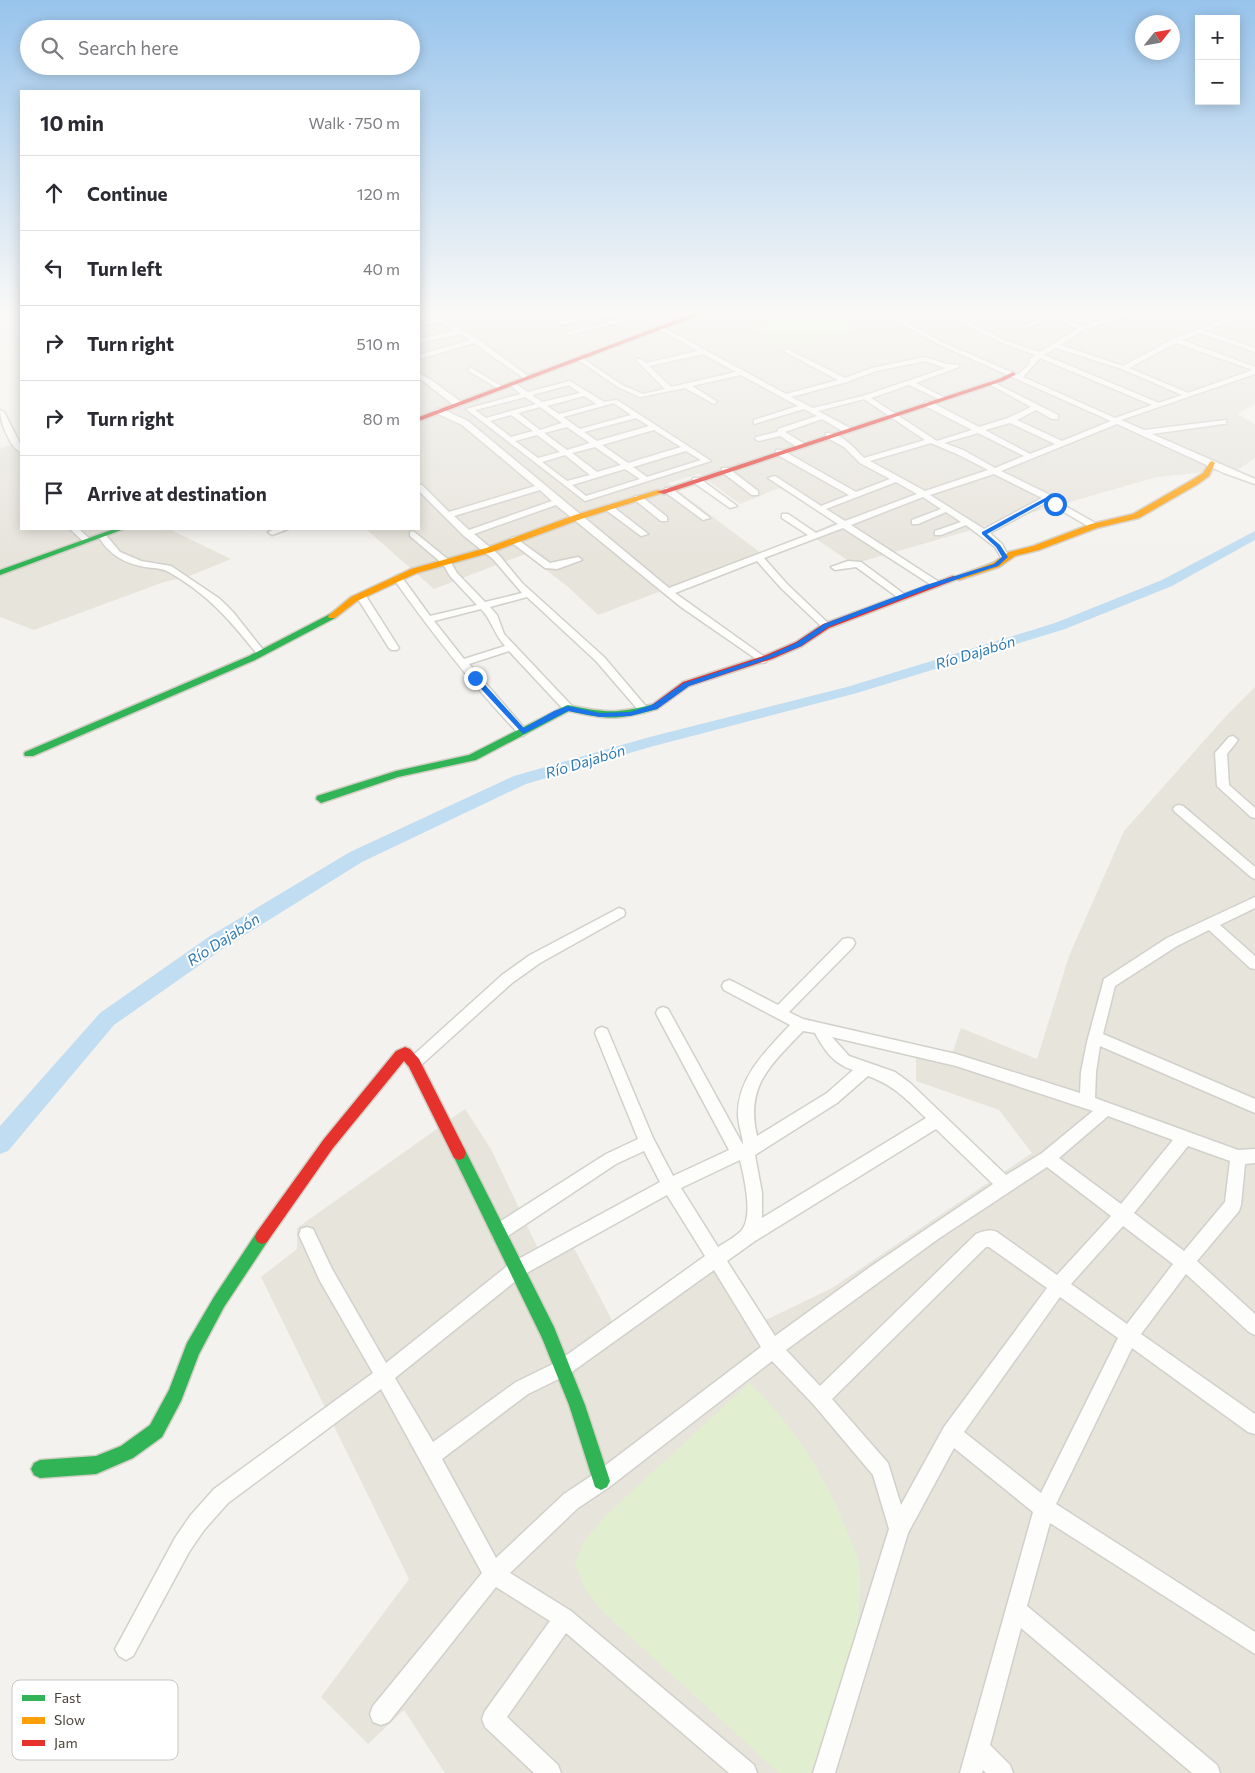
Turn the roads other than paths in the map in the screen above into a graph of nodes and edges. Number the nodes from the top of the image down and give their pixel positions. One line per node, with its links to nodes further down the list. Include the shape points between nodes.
1 (444, 393): 24 (street)
2 (488, 393): 24 (street)
3 (531, 393): 18 (street)
4 (586, 393): 25 (street); 27 (street)
5 (633, 393): 6 (street, via 642,396)
6 (657, 393)
7 (698, 393): 23 (street)
8 (779, 393): 20 (street)
9 (799, 393): 20 (street)
10 (879, 393): 21 (street)
11 (930, 393): 22 (street)
12 (962, 393): 22 (street)
13 (1010, 393): 29 (street)
14 (1053, 393): 45 (street)
15 (1129, 393): 28 (street)
16 (1183, 393): 19 (street)
17 (1190, 393): 19 (street)
18 (526, 394): 27 (street); 43 (street, via 470,409)
19 (1186, 394): 28 (street)
20 (786, 396): 31 (street)
21 (865, 397): 31 (street); 37 (street)
22 (943, 399): 26 (street)
23 (714, 402)
24 (458, 404): 32 (street)
25 (602, 404): 30 (street); 36 (street, via 615,401)
26 (928, 404): 37 (street); 52 (street)
27 (541, 405): 34 (street); 39 (street)
28 (1158, 405): 45 (street)
29 (1037, 407): 38 (street); 44 (street)
30 (586, 409): 35 (street); 39 (street)
31 (806, 409): 40 (street); 46 (street)
32 (439, 411): 42 (street); 82 (street, via 465,423)
33 (0, 412): 64 (street)
34 (513, 413): 43 (street); 53 (street)
35 (593, 414)
36 (637, 415): 48 (street); 50 (street)
37 (894, 416): 51 (street); 60 (street)
38 (1056, 416)
39 (558, 417): 49 (street)
40 (822, 417): 51 (street); 55 (street)
41 (600, 418): 48 (street)
42 (420, 419)
43 (485, 420): 59 (street)
44 (1011, 420): 52 (street); 61 (street)
45 (1116, 421): 56 (street); 61 (street)
46 (757, 422)
47 (1223, 422): 56 (street)
48 (607, 423): 54 (street)
49 (568, 424): 53 (street); 54 (street)
50 (655, 427): 62 (street); 65 (street)
51 (847, 430): 57 (street)
52 (979, 430): 60 (street); 68 (street)
53 (539, 432): 59 (street); 67 (street)
54 (578, 432): 62 (street)
55 (781, 433): 58 (street); 63 (street)
56 (1142, 433): 71 (street)
57 (829, 436): 63 (street); 70 (street, via 847,445)
58 (759, 439)
59 (510, 440): 69 (street)
60 (934, 442): 70 (street); 74 (street)
61 (1060, 443): 68 (street)
62 (596, 444): 67 (street); 72 (street)
63 (800, 445): 66 (street)
64 (20, 448)
65 (687, 448): 72 (street); 77 (street, via 707,461)
66 (779, 452): 73 (street); 87 (street)
67 (567, 453): 69 (street); 75 (street)
68 (1030, 456): 74 (street)
69 (537, 461): 81 (street)
70 (863, 461): 79 (street)
71 (1212, 463): 80 (street, via 1219,469); 103 (street, via 1206,474 1171,498 1136,516)
72 (627, 466): 75 (street); 77 (street)
73 (726, 470): 78 (street); 85 (street)
74 (994, 471): 86 (street); 89 (street)
75 (597, 476): 81 (street)
76 (772, 478): 93 (street)
77 (646, 480): 81 (street, via 585,499)
78 (696, 480): 84 (street); 91 (street)
79 (895, 480): 86 (street); 87 (street)
80 (1255, 482)
81 (567, 484)
82 (542, 487): 90 (street); 95 (street)
83 (420, 490): 95 (street)
84 (668, 490): 88 (street); 98 (street)
85 (755, 493)
86 (924, 494): 94 (street); 102 (street)
87 (855, 495): 93 (street)
88 (638, 498): 92 (street); 99 (street)
89 (1048, 498): 103 (street); 109 (street)
90 (559, 501): 97 (street); 111 (street)
91 (733, 506)
92 (609, 508): 97 (street); 112 (street)
93 (820, 509): 102 (street)
94 (947, 509): 100 (street); 101 (street)
95 (448, 516): 111 (street)
96 (785, 516): 114 (street)
97 (578, 517): 116 (street); 126 (street)
98 (706, 518)
99 (664, 519)
100 (915, 522)
101 (967, 522): 108 (street); 109 (street)
102 (846, 525): 114 (street); 125 (street)
103 (1094, 526): 119 (street)
104 (75, 530): 115 (street)
105 (117, 530): 113 (street)
106 (280, 530): 107 (street)
107 (272, 532)
108 (938, 533)
109 (984, 533): 119 (street)
110 (413, 534): 121 (street)
111 (467, 534): 117 (street)
112 (644, 534)
113 (102, 536): 115 (street); 135 (street, via 117,554 138,563 168,568 217,601)
114 (815, 536): 118 (street)
115 (88, 540): 123 (street)
116 (514, 540): 117 (street); 120 (street, via 548,566)
117 (489, 550): 121 (street); 127 (street)
118 (758, 557): 126 (street); 132 (street)
119 (1005, 557): 125 (street, via 996,565)
120 (578, 560)
121 (447, 563): 124 (street); 130 (street, via 453,574)
122 (835, 567): 129 (street, via 858,564)
123 (0, 573)
124 (398, 578): 128 (street); 131 (street)
125 (936, 584): 129 (street)
126 (668, 592): 136 (street)
127 (529, 594): 130 (street); 139 (street, via 600,659)
128 (360, 596): 134 (street); 135 (street, via 330,617)
129 (903, 597): 132 (street)
130 (484, 606): 131 (street); 133 (street, via 492,615 500,635)
131 (428, 620): 137 (street)
132 (826, 626): 136 (street, via 799,644)
133 (511, 646): 137 (street); 138 (street)
134 (394, 648)
135 (260, 653): 142 (street)
136 (762, 660): 139 (street, via 693,681 655,707)
137 (462, 663): 140 (street)
138 (568, 708): 139 (street, via 600,715); 140 (street)
139 (644, 710)
140 (523, 732): 143 (street, via 465,760 398,774)
141 (1233, 740): 145 (street, via 1221,753 1223,786)
142 (29, 754)
143 (322, 798)
144 (1179, 809): 146 (street)
145 (1255, 814)
146 (1255, 874)
147 (1255, 902): 149 (street)
148 (619, 913): 159 (street, via 535,960 507,980)
149 (1210, 923): 151 (street); 158 (street, via 1172,942 1109,983)
150 (848, 943): 154 (street)
151 (1255, 964)
152 (729, 986): 154 (street)
153 (663, 1013): 167 (street)
154 (780, 1013): 155 (street)
155 (800, 1024): 156 (street); 167 (street, via 749,1087 745,1113)
156 (820, 1030): 160 (street, via 844,1060); 161 (street, via 956,1060)
157 (602, 1033): 166 (street)
158 (1095, 1037): 161 (street, via 1087,1085); 162 (street)
159 (414, 1063): 173 (street); 189 (street, via 408,1055 400,1055 355,1109 284,1205 193,1349 175,1396 156,1431 127,1452 96,1465)
160 (865, 1069): 164 (street, via 890,1077); 167 (street, via 832,1098)
161 (1088, 1102): 163 (street)
162 (1255, 1106)
163 (1106, 1109): 165 (street); 169 (street)
164 (937, 1120): 170 (street); 175 (street)
165 (1185, 1136): 168 (street); 172 (street)
166 (647, 1142): 171 (street); 173 (street, via 611,1159)
167 (746, 1151): 171 (street); 175 (street, via 756,1199 754,1222)
168 (1247, 1156): 177 (street, via 1233,1205)
169 (1047, 1158): 170 (street); 172 (street)
170 (1004, 1184): 182 (street)
171 (670, 1185): 176 (street); 178 (street)
172 (1123, 1214): 177 (street); 179 (street)
173 (499, 1232): 178 (street)
174 (307, 1235): 184 (street)
175 (748, 1235): 176 (street)
176 (716, 1259): 182 (street); 183 (street)
177 (1185, 1262): 180 (street); 181 (street)
178 (517, 1268): 183 (street); 184 (street)
179 (1058, 1286): 181 (street); 185 (street, via 991,1238 982,1240); 187 (street)
180 (1255, 1326)
181 (1128, 1335): 186 (street); 191 (street)
182 (773, 1349): 185 (street); 190 (street)
183 (563, 1368): 188 (street, via 522,1388); 190 (street)
184 (384, 1376): 188 (street); 197 (street, via 222,1496 182,1545)
185 (820, 1399): 192 (street, via 881,1470)
186 (1255, 1425)
187 (951, 1434): 191 (street); 192 (street)
188 (430, 1456): 193 (street)
189 (40, 1469)
190 (601, 1481): 193 (street, via 571,1501)
191 (1044, 1508): 194 (street); 196 (street)
192 (899, 1529): 202 (street)
193 (494, 1574): 195 (street); 198 (street)
194 (1016, 1610): 199 (street); 205 (street)
195 (564, 1618): 200 (street, via 493,1719); 201 (street)
196 (1255, 1644)
197 (126, 1649)
198 (381, 1714)
199 (978, 1749): 203 (street); 204 (street)
200 (550, 1773)
201 (746, 1773)
202 (824, 1773)
203 (971, 1773)
204 (1002, 1773)
205 (1210, 1773)

